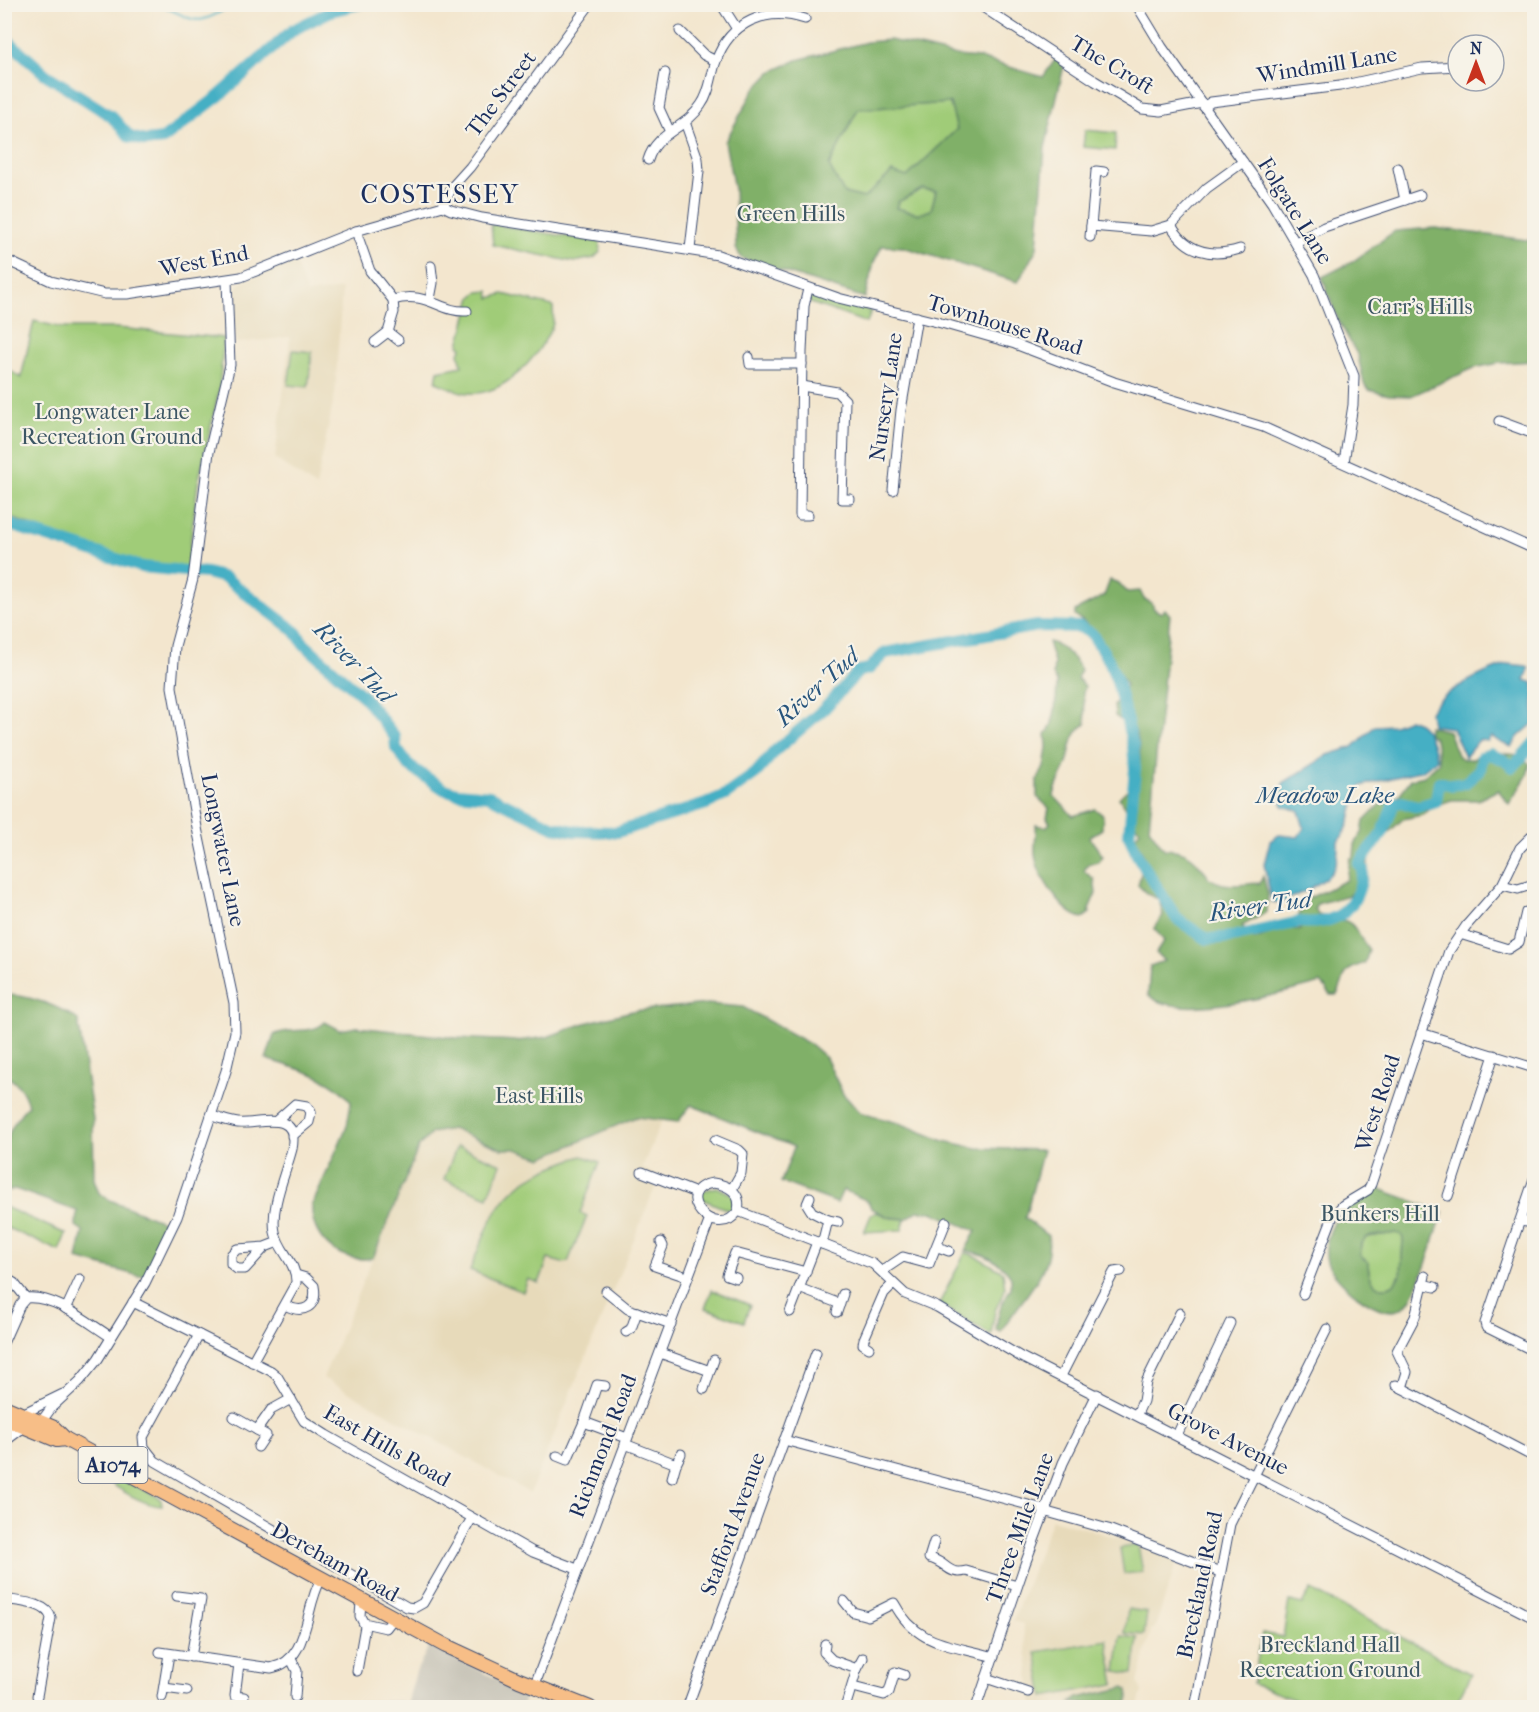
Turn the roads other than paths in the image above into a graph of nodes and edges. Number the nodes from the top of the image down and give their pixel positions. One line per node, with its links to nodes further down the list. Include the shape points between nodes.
1 (590, 4): 21 (street, The Street, via 452,187)
2 (721, 4): 7 (street)
3 (978, 4): 12 (street, The Croft, via 1142,109 1161,111)
4 (1136, 4): 12 (street, Folgate Lane)
5 (772, 9): 6 (street); 7 (street)
6 (805, 19)
7 (737, 28): 9 (street, via 723,44)
8 (686, 33): 9 (street, via 704,55)
9 (716, 61): 13 (street, via 702,104)
10 (1446, 67): 12 (street, Windmill Lane)
11 (662, 78): 14 (street, via 659,108)
12 (1203, 105): 16 (street, Folgate Lane)
13 (685, 122): 14 (street); 27 (street, via 699,171)
14 (670, 132): 15 (street, via 657,141)
15 (648, 160)
16 (1243, 162): 22 (street, via 1207,188); 26 (street, Folgate Lane)
17 (1096, 171): 23 (street)
18 (1402, 172): 20 (street)
19 (1420, 195): 20 (street)
20 (1405, 200): 26 (street, via 1324,227)
21 (443, 206): 24 (street, West End); 27 (street, Townhouse Road, via 482,218)
22 (1171, 225): 23 (street, via 1151,231); 28 (street, via 1190,248)
23 (1091, 226): 25 (street)
24 (356, 231): 31 (street, West End); 34 (street, via 370,271)
25 (1090, 237)
26 (1296, 242): 45 (street, Folgate Lane, via 1314,275 1352,368 1353,405)
27 (690, 249): 32 (street, Townhouse Road, via 718,255)
28 (1235, 254)
29 (4, 259): 31 (street, West End, via 51,281 105,294)
30 (435, 271): 33 (street)
31 (227, 280): 58 (street, Longwater Lane, via 230,365 209,452 193,579 174,652 174,704 236,1017 232,1048)
32 (808, 289): 36 (street, Townhouse Road); 41 (street)
33 (429, 299): 34 (street); 35 (street)
34 (393, 300): 37 (street)
35 (463, 314)
36 (918, 317): 45 (street, Townhouse Road, via 1014,344 1145,392 1240,419); 46 (street, Nursery Lane, via 901,410 893,486)
37 (388, 332): 38 (street); 39 (street)
38 (398, 340)
39 (375, 342)
40 (750, 364): 41 (street)
41 (802, 364): 42 (street)
42 (802, 386): 47 (street, via 837,393 845,400 842,499); 48 (street)
43 (1499, 422): 44 (street)
44 (1534, 430)
45 (1344, 462): 49 (street, Townhouse Road)
46 (904, 484)
47 (850, 499)
48 (800, 515)
49 (1534, 549)
50 (1534, 834): 52 (street, West Road, via 1511,862)
51 (1534, 884): 52 (street, via 1518,889)
52 (1502, 885): 54 (street, West Road)
53 (1526, 912): 54 (street, via 1520,942 1508,949 1498,951)
54 (1460, 934): 55 (street, West Road, via 1443,968)
55 (1421, 1034): 56 (street); 93 (street, West Road, via 1371,1184 1333,1216)
56 (1494, 1055): 57 (street); 66 (street)
57 (1534, 1068)
58 (211, 1116): 59 (street, via 240,1123); 95 (street, Longwater Lane, via 173,1226)
59 (277, 1120): 60 (street, via 286,1125); 60 (street, via 295,1104 307,1106 312,1116 309,1122)
60 (292, 1136): 75 (street, via 275,1214)
61 (715, 1140): 64 (street, via 743,1154 741,1173)
62 (642, 1172): 65 (street)
63 (1534, 1179): 71 (street)
64 (732, 1190): 65 (street, via 713,1183); 68 (street, via 739,1199)
65 (696, 1193): 69 (street, via 699,1211)
66 (1448, 1196)
67 (810, 1197): 70 (street, via 807,1204 812,1212)
68 (738, 1210): 69 (street, via 730,1220); 77 (street)
69 (710, 1219): 87 (street, Richmond Road)
70 (828, 1220): 72 (street); 77 (street)
71 (1520, 1221): 74 (street); 111 (street, via 1484,1320)
72 (838, 1222)
73 (946, 1222): 78 (street)
74 (1534, 1223)
75 (278, 1242): 79 (street); 84 (street)
76 (661, 1242): 87 (street, via 656,1266)
77 (819, 1243): 81 (street); 83 (street)
78 (938, 1246): 80 (street); 81 (street, via 929,1264 903,1257)
79 (265, 1247)
80 (949, 1251)
81 (882, 1271): 89 (street, Grove Avenue)
82 (1121, 1271): 117 (street, via 1114,1272)
83 (806, 1272): 85 (street, via 735,1254); 91 (street)
84 (296, 1275): 97 (street); 97 (street, via 315,1286 314,1302 303,1310)
85 (728, 1275)
86 (4, 1277): 94 (street)
87 (687, 1277): 102 (street, Richmond Road)
88 (80, 1280): 98 (street)
89 (893, 1284): 110 (street, via 884,1293 864,1339 863,1344); 117 (street, Grove Avenue, via 905,1294 937,1307)
90 (1436, 1287): 138 (street, via 1424,1280 1415,1317 1397,1351 1407,1372 1399,1386)
91 (799, 1288): 96 (street); 100 (street)
92 (606, 1291): 99 (street)
93 (1303, 1294)
94 (26, 1298): 98 (street, via 44,1299); 108 (street)
95 (133, 1302): 106 (street, East Hills Road); 107 (street, Longwater Lane)
96 (840, 1303)
97 (285, 1305): 115 (street)
98 (66, 1310): 107 (street)
99 (637, 1312): 102 (street); 105 (street)
100 (790, 1312)
101 (1180, 1313): 124 (street, via 1146,1382)
102 (671, 1324): 112 (street, Richmond Road)
103 (1328, 1329): 141 (street, Breckland Road)
104 (1230, 1330): 131 (street)
105 (627, 1332)
106 (199, 1335): 115 (street, East Hills Road); 144 (street, Dereham Road, via 143,1437 144,1447 155,1461 407,1607 419,1606)
107 (111, 1337): 120 (street, Longwater Lane, via 95,1363)
108 (5, 1341): 109 (street)
109 (15, 1345)
110 (869, 1348)
111 (1531, 1352)
112 (660, 1353): 116 (street); 134 (street, Richmond Road)
113 (816, 1353): 133 (street, Stafford Avenue)
114 (714, 1360): 116 (street)
115 (252, 1362): 122 (street, East Hills Road, via 277,1376)
116 (710, 1371): 119 (street)
117 (1061, 1376): 121 (street, Grove Avenue)
118 (597, 1384): 128 (street)
119 (704, 1389)
120 (68, 1391): 126 (street, Longwater Lane); 127 (street, Longwater Lane)
121 (1097, 1394): 124 (street, Grove Avenue); 143 (street, Three Mile Lane, via 1063,1463)
122 (291, 1399): 129 (street, via 271,1410); 144 (street, East Hills Road, via 304,1421)
123 (4, 1407): 126 (highway, Dereham Road / A1074)
124 (1137, 1414): 131 (street, Grove Avenue)
125 (234, 1417): 129 (street)
126 (16, 1420): 127 (highway, Dereham Road / A1074); 130 (street); 132 (highway, Dereham Road / A1074, via 57,1440); 135 (street)
127 (41, 1422): 132 (highway, Dereham Road / A1074)
128 (584, 1422): 134 (street); 139 (street)
129 (257, 1430): 136 (street, via 266,1435)
130 (4, 1434)
131 (1177, 1435): 141 (street, Grove Avenue)
132 (65, 1439): 148 (highway, Dereham Road / A1074)
133 (784, 1440): 143 (street); 175 (street, Stafford Avenue)
134 (626, 1441): 140 (street); 146 (street, Richmond Road)
135 (4, 1442)
136 (258, 1448)
137 (681, 1454): 140 (street)
138 (1534, 1457)
139 (563, 1461)
140 (676, 1464): 142 (street)
141 (1254, 1474): 147 (street, Breckland Road, via 1230,1524); 154 (street, Grove Avenue)
142 (672, 1478)
143 (1047, 1511): 147 (street, via 1108,1529); 149 (street, Three Mile Lane)
144 (472, 1518): 146 (street, East Hills Road, via 533,1552)
145 (934, 1542): 149 (street, via 929,1558 940,1561 953,1573 966,1571)
146 (577, 1569): 167 (street, Richmond Road)
147 (1220, 1572): 178 (street, Breckland Road)
148 (321, 1580): 153 (highway, Dereham Road / A1074); 161 (street, via 309,1605 300,1645)
149 (1017, 1586): 159 (street, Three Mile Lane)
150 (177, 1596): 158 (street, via 204,1600)
151 (4, 1599): 169 (street, via 49,1611 51,1618)
152 (844, 1601): 159 (street, via 854,1612 868,1616 897,1601 908,1625 922,1637)
153 (361, 1602): 155 (highway, Dereham Road / A1074); 156 (street)
154 (1534, 1618)
155 (393, 1619): 156 (street, via 386,1628); 167 (highway, Dereham Road / A1074)
156 (364, 1623): 164 (street)
157 (825, 1644): 163 (street, via 827,1657)
158 (191, 1657): 162 (street); 171 (street, via 164,1653 163,1693)
159 (994, 1657): 166 (street, Three Mile Lane)
160 (863, 1658): 163 (street)
161 (291, 1659): 162 (street, via 270,1668); 170 (street, via 297,1671)
162 (233, 1660): 173 (street)
163 (857, 1670): 168 (street)
164 (357, 1671)
165 (895, 1672): 168 (street, via 885,1695)
166 (986, 1678): 172 (street); 177 (street, Three Mile Lane)
167 (534, 1687): 174 (highway, Dereham Road / A1074)
168 (852, 1687): 176 (street)
169 (35, 1689)
170 (298, 1690)
171 (187, 1691)
172 (1028, 1692)
173 (235, 1696)
174 (590, 1707)
175 (687, 1707)
176 (845, 1707)
177 (976, 1707)
178 (1195, 1707)

